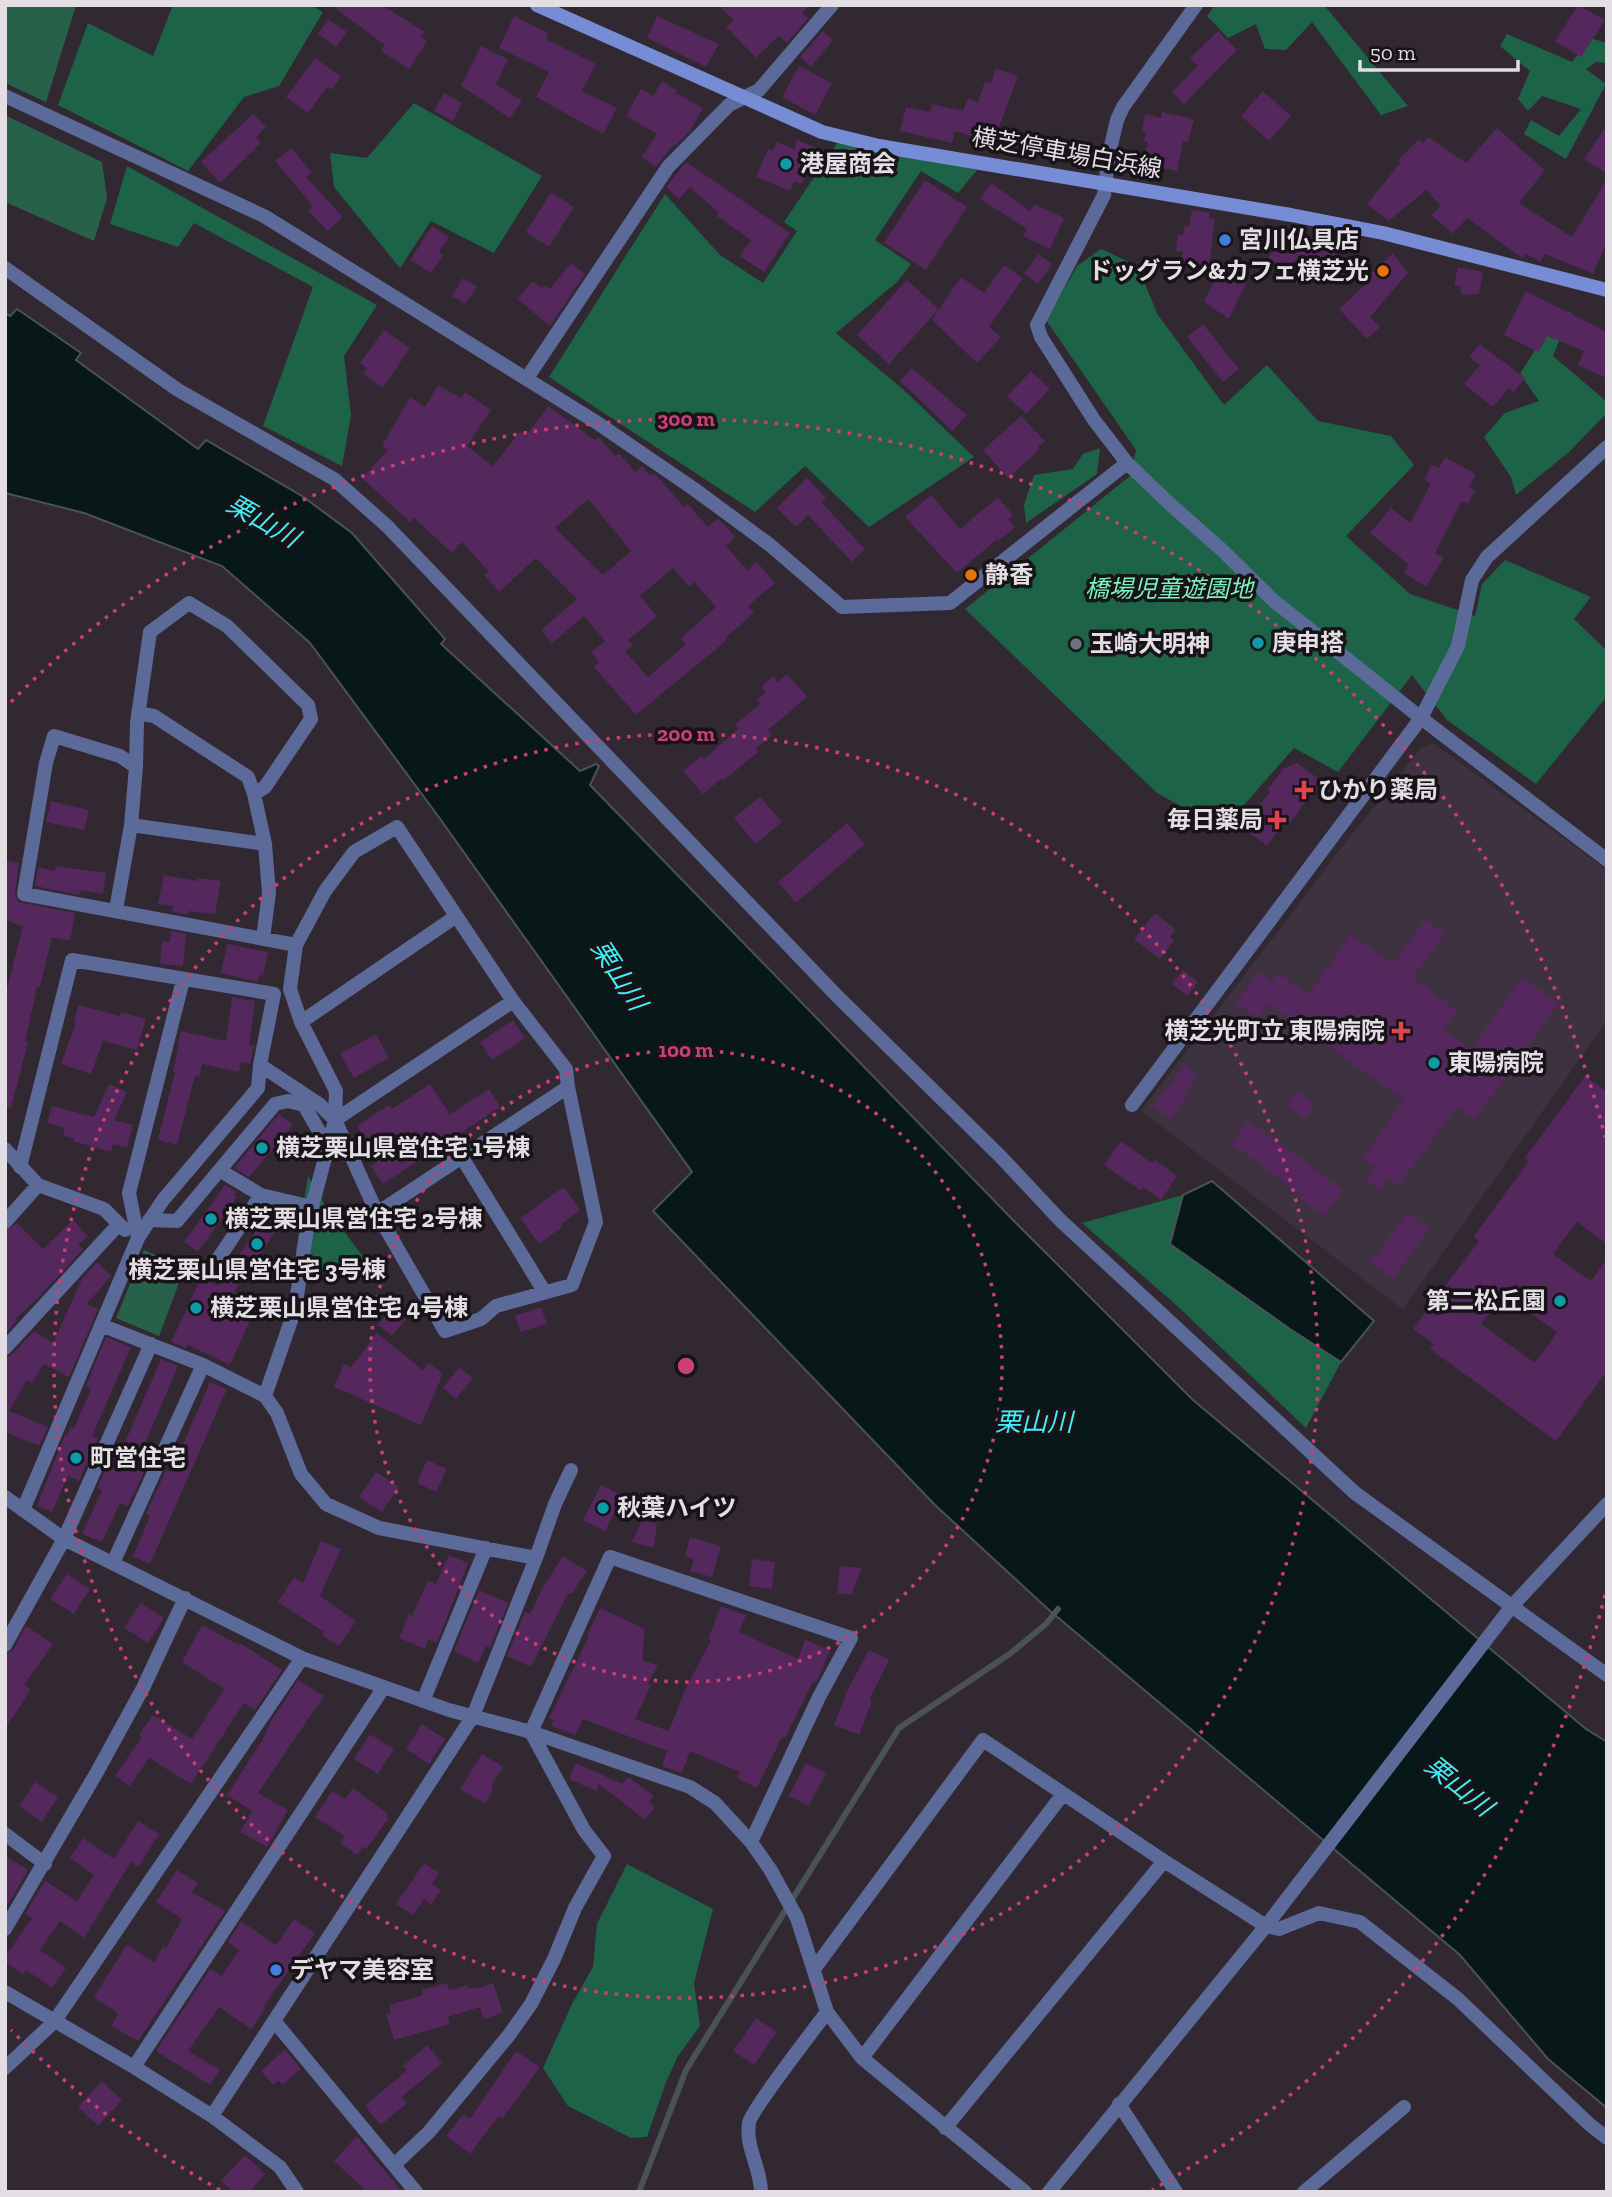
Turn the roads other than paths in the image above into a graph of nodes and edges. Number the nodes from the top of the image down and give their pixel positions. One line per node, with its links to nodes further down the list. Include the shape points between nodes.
1 (537, 5): 5 (main road, 横芝停車場白浜線)
2 (832, 5): 5 (street, via 759,90)
3 (1196, 5): 6 (street, via 1123,107)
4 (5, 96): 9 (street, via 264,216)
5 (742, 98): 6 (main road, 横芝停車場白浜線, via 822,132 879,146); 9 (street, via 729,105 668,167)
6 (1106, 182): 8 (main road, 横芝停車場白浜線, via 1383,233); 11 (street, via 1094,217 1037,325 1094,420)
7 (5, 268): 59 (street, via 178,390 334,479 387,526 837,996 1060,1220 1355,1493)
8 (1607, 290)
9 (529, 380): 11 (street, via 694,489 770,545 842,607 950,603)
10 (1607, 447): 13 (street, via 1477,569 1458,646)
11 (1127, 463): 13 (street, via 1274,601)
12 (138, 713): 14 (street); 15 (street, via 154,716 248,777); 15 (street, via 150,632 189,603 227,626 308,705 311,719 265,788)
13 (1421, 718): 18 (street); 28 (street)
14 (136, 767): 16 (street); 19 (street, via 120,755 54,736 24,894)
15 (254, 794): 17 (street)
16 (131, 825): 17 (street); 19 (street)
17 (265, 844): 21 (street, via 269,893)
18 (1607, 860)
19 (116, 910): 21 (street)
20 (455, 917): 22 (street, via 397,827 354,852 325,891); 24 (street); 25 (street)
21 (263, 938): 22 (street)
22 (296, 945): 25 (street, via 290,989)
23 (183, 980): 26 (street, via 274,993); 33 (street, via 72,960); 42 (street, via 129,1193)
24 (513, 1001): 27 (street, via 566,1069); 29 (street)
25 (301, 1022): 29 (street, via 335,1091)
26 (260, 1065): 29 (street); 39 (street, via 258,1088)
27 (568, 1087): 32 (street); 44 (street, via 596,1222 572,1285)
28 (1132, 1105)
29 (335, 1120): 30 (street); 38 (street)
30 (328, 1147): 34 (street, via 304,1105 288,1101 275,1104); 37 (street)
31 (5, 1149): 33 (street)
32 (461, 1156): 38 (street); 44 (street)
33 (20, 1167): 35 (street)
34 (221, 1171): 36 (street); 39 (street, via 177,1221)
35 (38, 1185): 40 (street); 41 (street, via 104,1209)
36 (261, 1195): 37 (street); 43 (street)
37 (312, 1207): 49 (street, via 295,1308)
38 (377, 1213): 44 (street, via 445,1331 481,1319 496,1306)
39 (149, 1220): 42 (street)
40 (5, 1222)
41 (118, 1225): 42 (street); 47 (street)
42 (138, 1238): 45 (street)
43 (211, 1271)
44 (544, 1291)
45 (102, 1325): 46 (street); 53 (street)
46 (151, 1344): 48 (street); 54 (street)
47 (5, 1349)
48 (203, 1365): 49 (street); 57 (street)
49 (265, 1396): 55 (street, via 277,1413 301,1474 326,1504 379,1528)
50 (571, 1470): 56 (street)
51 (5, 1497): 53 (street)
52 (1607, 1504): 59 (street)
53 (23, 1510): 54 (street)
54 (64, 1539): 57 (street); 60 (street)
55 (486, 1548): 56 (street); 64 (street)
56 (536, 1558): 65 (street)
57 (113, 1563): 58 (street)
58 (185, 1598): 61 (street); 71 (street, via 143,1688)
59 (1512, 1606): 62 (street); 72 (street)
60 (5, 1645)
61 (302, 1658): 63 (street); 77 (street)
62 (1607, 1675)
63 (384, 1687): 64 (street); 80 (street)
64 (424, 1701): 65 (street)
65 (474, 1716): 66 (street); 78 (street)
66 (531, 1732): 69 (street, via 690,1787 715,1803); 69 (street, via 610,1557 852,1638); 87 (street, via 584,1830 604,1856 531,2004 429,2132)
67 (1063, 1794): 70 (street); 74 (street, via 983,1740); 79 (street)
68 (5, 1833): 71 (street)
69 (751, 1842): 74 (street, via 797,1918)
70 (1164, 1861): 72 (street); 85 (street)
71 (45, 1864): 73 (street)
72 (1266, 1926): 82 (street); 86 (street, via 1279,1929 1319,1913 1360,1922 1458,1999)
73 (5, 1929)
74 (814, 1969): 76 (street)
75 (5, 1992): 77 (street)
76 (827, 2012): 79 (street); 90 (street, via 749,2120 750,2149)
77 (54, 2022): 80 (street); 81 (street)
78 (275, 2022): 84 (street); 87 (street)
79 (862, 2058): 85 (street)
80 (134, 2067): 84 (street)
81 (5, 2068)
82 (1119, 2104): 92 (street); 93 (street)
83 (1404, 2107): 94 (street)
84 (212, 2116): 88 (street, via 280,2167)
85 (945, 2128): 91 (street)
86 (1607, 2138)
87 (394, 2165): 89 (street)
88 (297, 2192)
89 (416, 2192)
90 (761, 2192)
91 (1025, 2192)
92 (1049, 2192)
93 (1176, 2192)
94 (1304, 2192)

